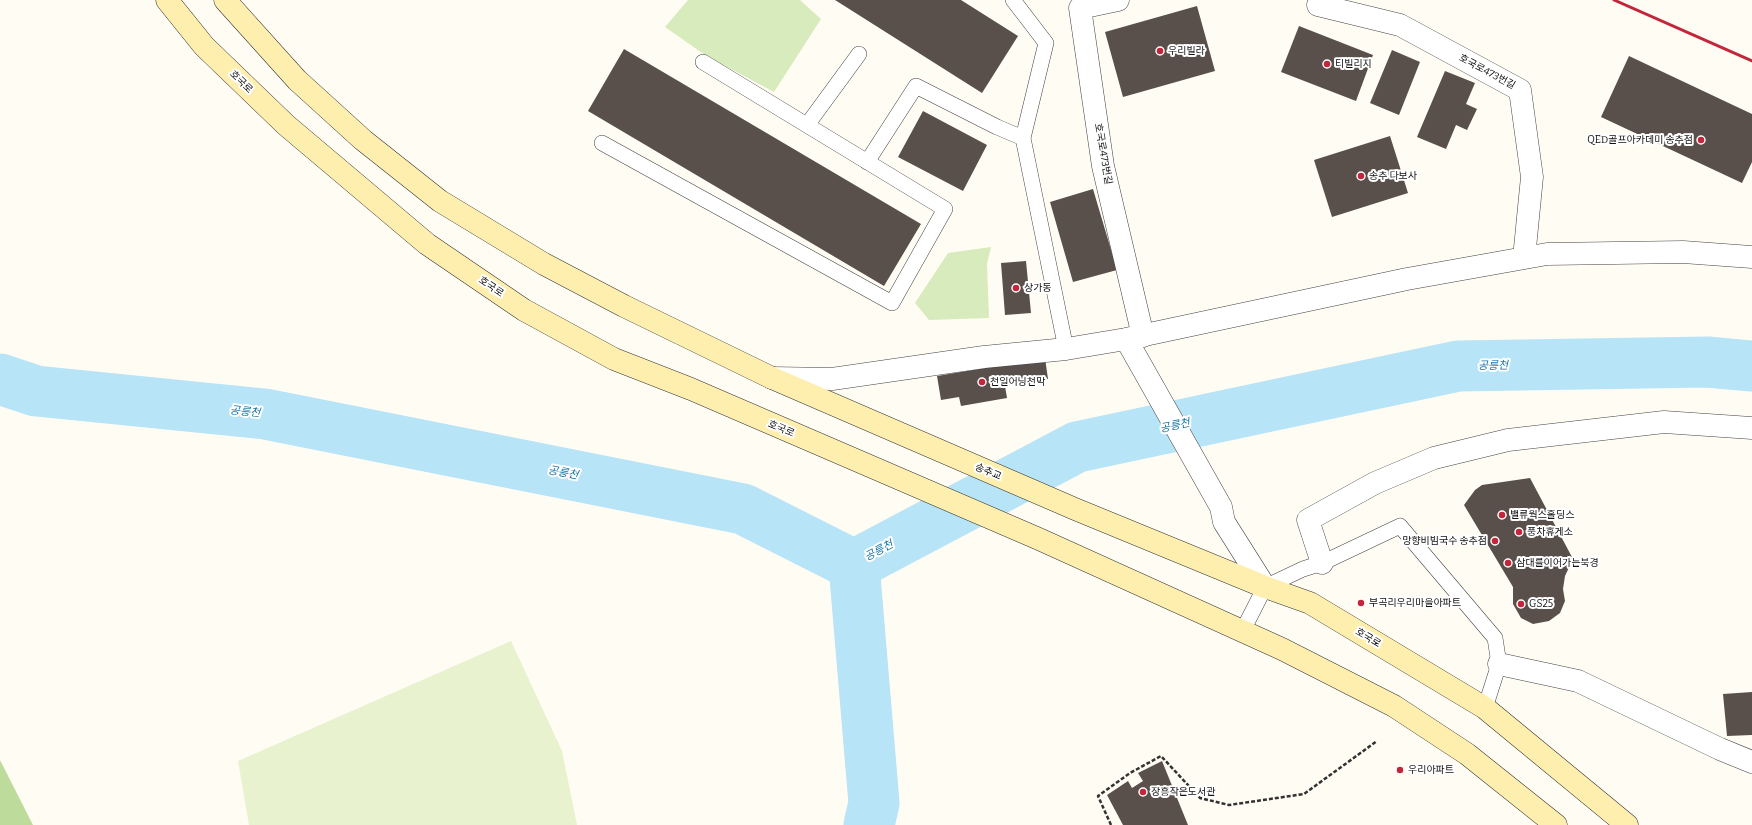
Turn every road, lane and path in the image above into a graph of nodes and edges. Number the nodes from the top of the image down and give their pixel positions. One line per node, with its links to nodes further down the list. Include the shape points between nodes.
1 (167, 0): 22 (street, 호국로, via 204,46 286,125 427,244 524,310 614,360 691,389)
2 (226, 0): 17 (street, via 297,80 363,140 440,201 544,264)
3 (1013, 0): 10 (lane, via 1046,43)
4 (1118, 0): 5 (street, 호국로473번길)
5 (1079, 4): 15 (street, 호국로473번길, via 1103,166)
6 (1318, 5): 14 (street, 호국로473번길, via 1400,26 1520,90 1532,177)
7 (859, 54): 9 (lane)
8 (703, 62): 9 (lane)
9 (807, 125): 12 (lane)
10 (1023, 138): 12 (lane, via 916,86); 16 (lane)
11 (602, 143): 12 (lane, via 892,303 945,209)
12 (867, 162)
13 (1752, 257): 14 (street, via 1683,252 1547,254)
14 (1524, 258): 15 (street, via 1407,279)
15 (1135, 338): 16 (street); 21 (street, 호국로473번길, via 1221,507 1224,522)
16 (1066, 349): 17 (street, via 984,357 832,378)
17 (772, 378): 19 (street, 송추교)
18 (1752, 428): 20 (street, via 1664,422 1508,440 1434,458 1375,483 1308,520)
19 (1075, 509): 21 (street, 호국로)
20 (1322, 563): 21 (lane); 23 (lane, via 1400,526 1495,638)
21 (1265, 587): 22 (lane); 24 (street, 호국로, via 1310,603)
22 (1243, 630): 28 (street, via 1394,706 1467,754)
23 (1499, 664): 24 (lane); 26 (street, via 1578,681)
24 (1485, 708): 29 (street, 호국로)
25 (1377, 742): 27 (path, via 1304,794 1229,805 1200,798 1162,756 1130,773 1098,796)
26 (1752, 762)
27 (1111, 825)
28 (1556, 825)
29 (1627, 825)

